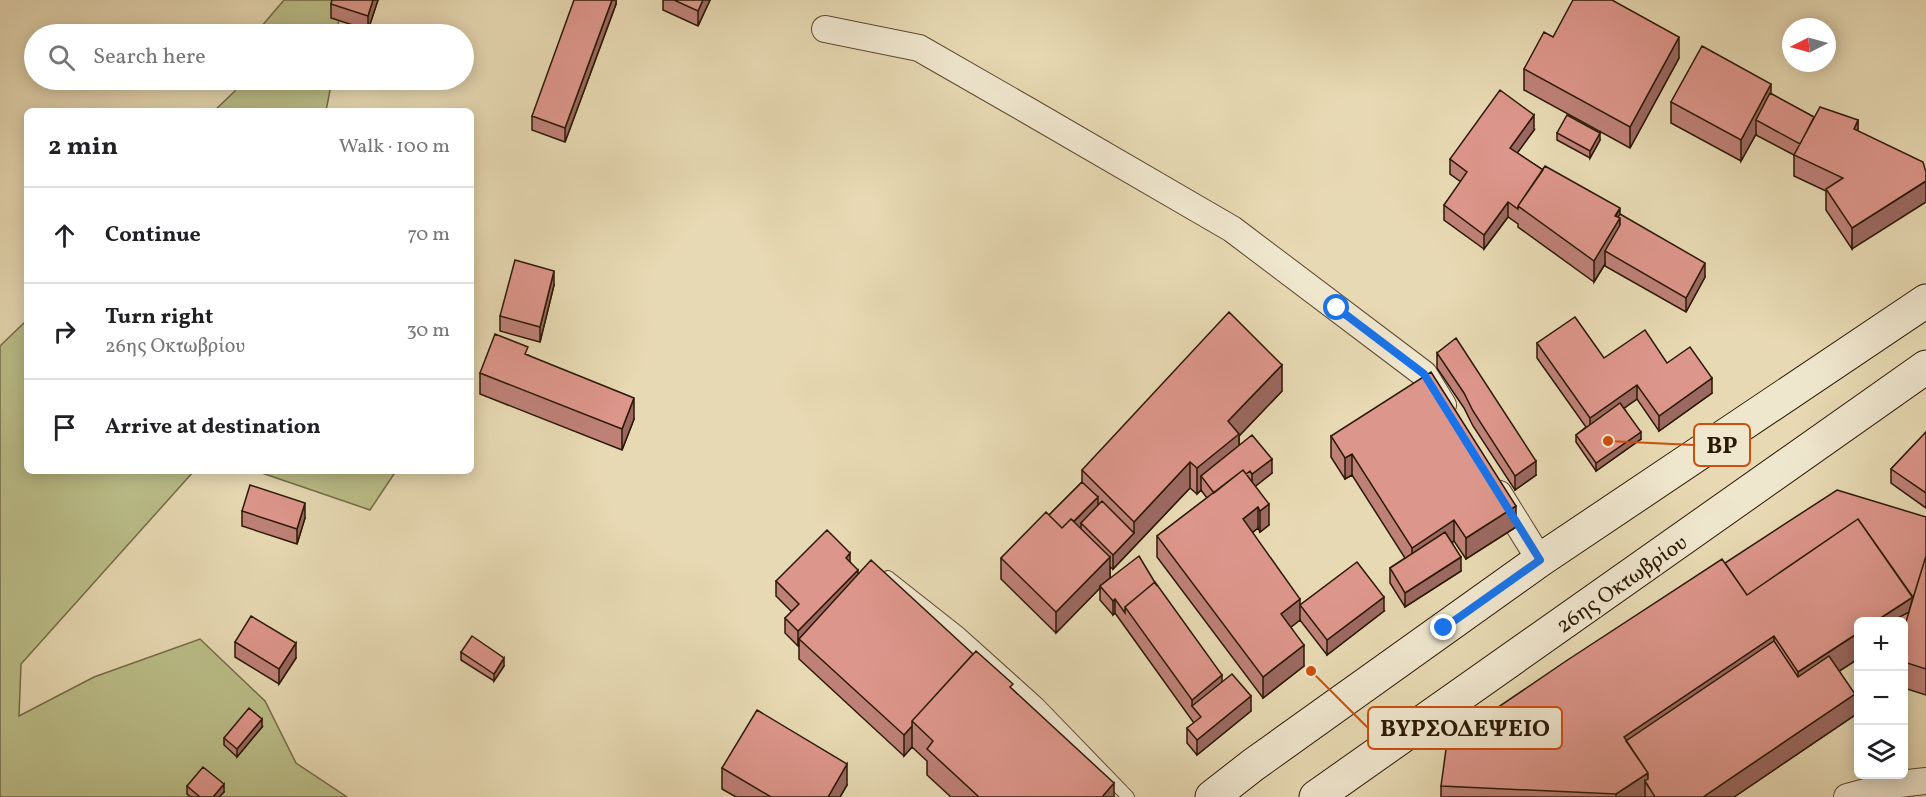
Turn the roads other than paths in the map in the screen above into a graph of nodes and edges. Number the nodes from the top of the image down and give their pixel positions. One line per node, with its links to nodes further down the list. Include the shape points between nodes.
1 (825, 29): 4 (street, via 919,48 1232,229 1424,374)
2 (1926, 301): 6 (main road)
3 (1926, 368): 11 (main road, 26ης Οκτωβρίου)
4 (1454, 423)
5 (1485, 472): 6 (street)
6 (1540, 560): 10 (main road)
7 (878, 568): 9 (lane, via 1038,704)
8 (1926, 781): 12 (street, via 1891,785)
9 (1128, 797)
10 (1212, 797)
11 (1316, 797)
12 (1847, 797)

